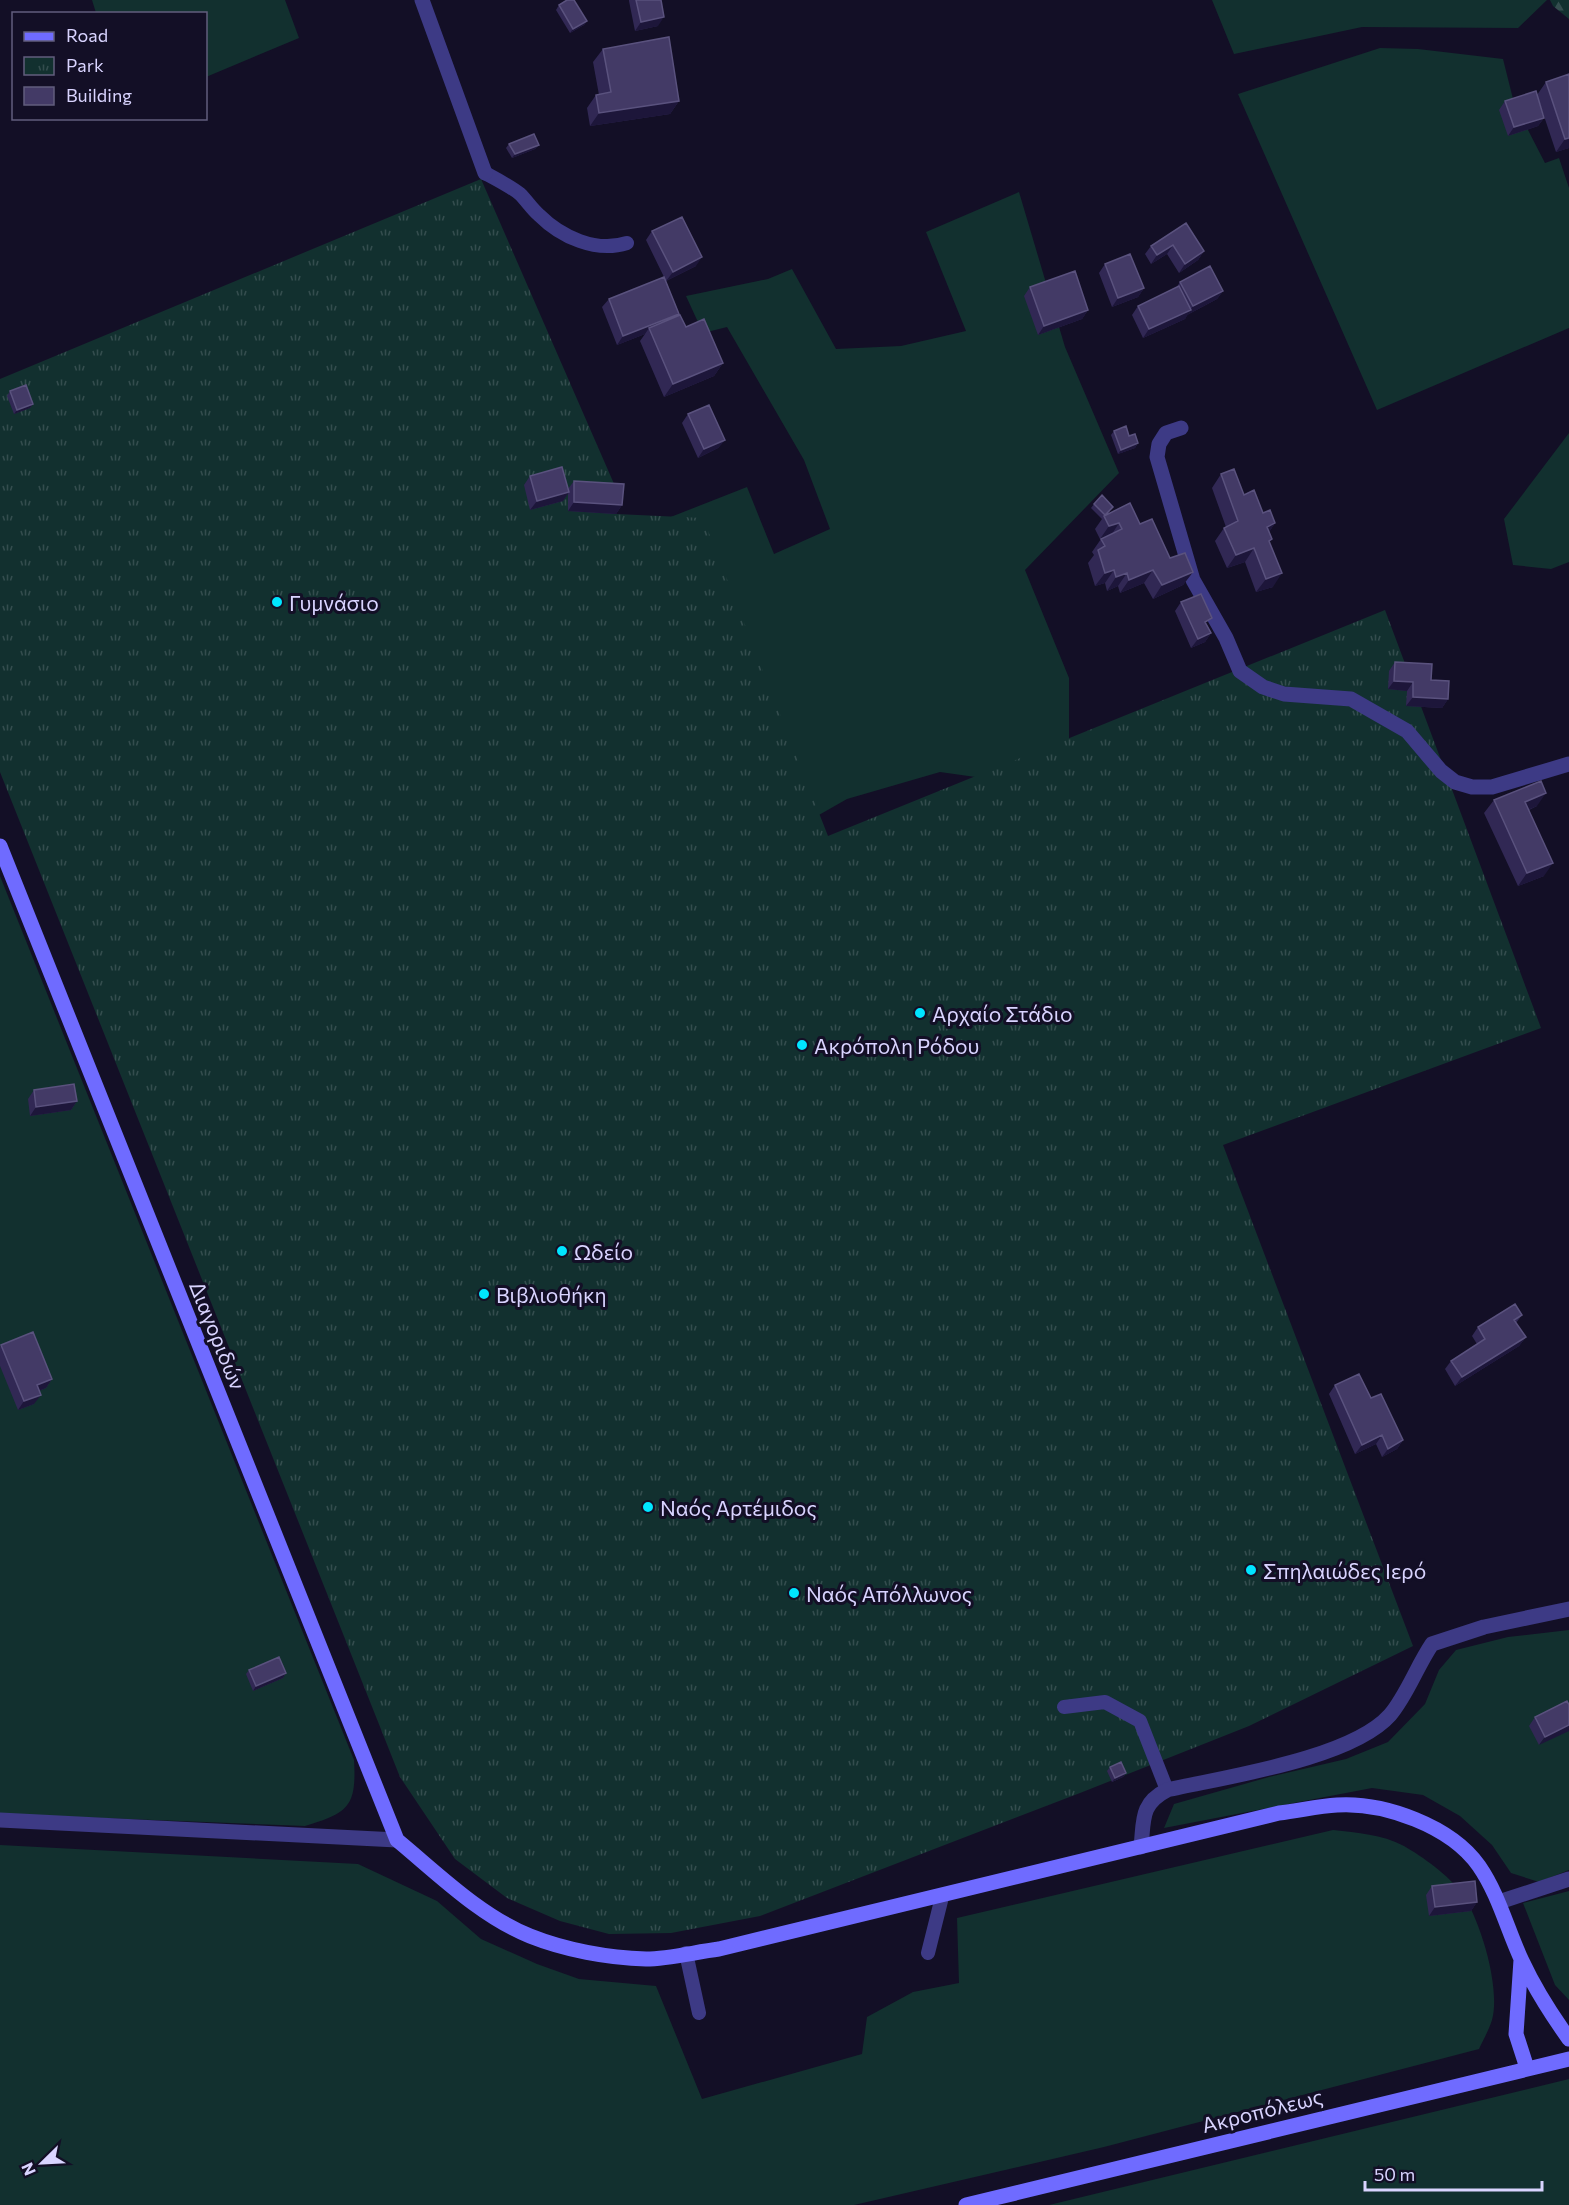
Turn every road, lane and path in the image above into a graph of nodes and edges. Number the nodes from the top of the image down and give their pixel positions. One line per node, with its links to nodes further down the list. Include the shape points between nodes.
1 (422, 0): 2 (street)
2 (484, 172): 3 (lane, via 519,194 539,216 581,242 607,248)
3 (627, 243)
4 (1181, 428): 5 (street, via 1166,433 1157,457 1193,580 1240,671 1263,687 1284,694 1350,699 1407,731 1441,771 1455,782 1472,787 1492,786)
5 (1569, 764)
6 (0, 846): 11 (street, Διαγοριδών)
7 (1569, 1609): 9 (street, via 1484,1627 1432,1644 1389,1716 1362,1736 1314,1756)
8 (1064, 1707): 9 (lane, via 1106,1702 1140,1721)
9 (1167, 1790): 12 (street, via 1152,1798 1145,1811)
10 (0, 1820): 11 (street)
11 (397, 1839): 16 (street, via 480,1906 528,1935 606,1955 648,1959)
12 (1141, 1846): 14 (street); 15 (street, via 1279,1813 1338,1805 1394,1811 1450,1839 1478,1864)
13 (1569, 1879): 15 (street)
14 (942, 1897): 16 (street); 17 (lane)
15 (1499, 1902): 18 (street)
16 (686, 1953): 19 (lane)
17 (928, 1953)
18 (1521, 1960): 20 (street, via 1544,2004); 22 (street, via 1516,2034)
19 (699, 2013)
20 (1569, 2039)
21 (1569, 2059): 22 (street, Ακροπόλεως)
22 (1527, 2068): 23 (street, Ακροπόλεως)
23 (966, 2205)

